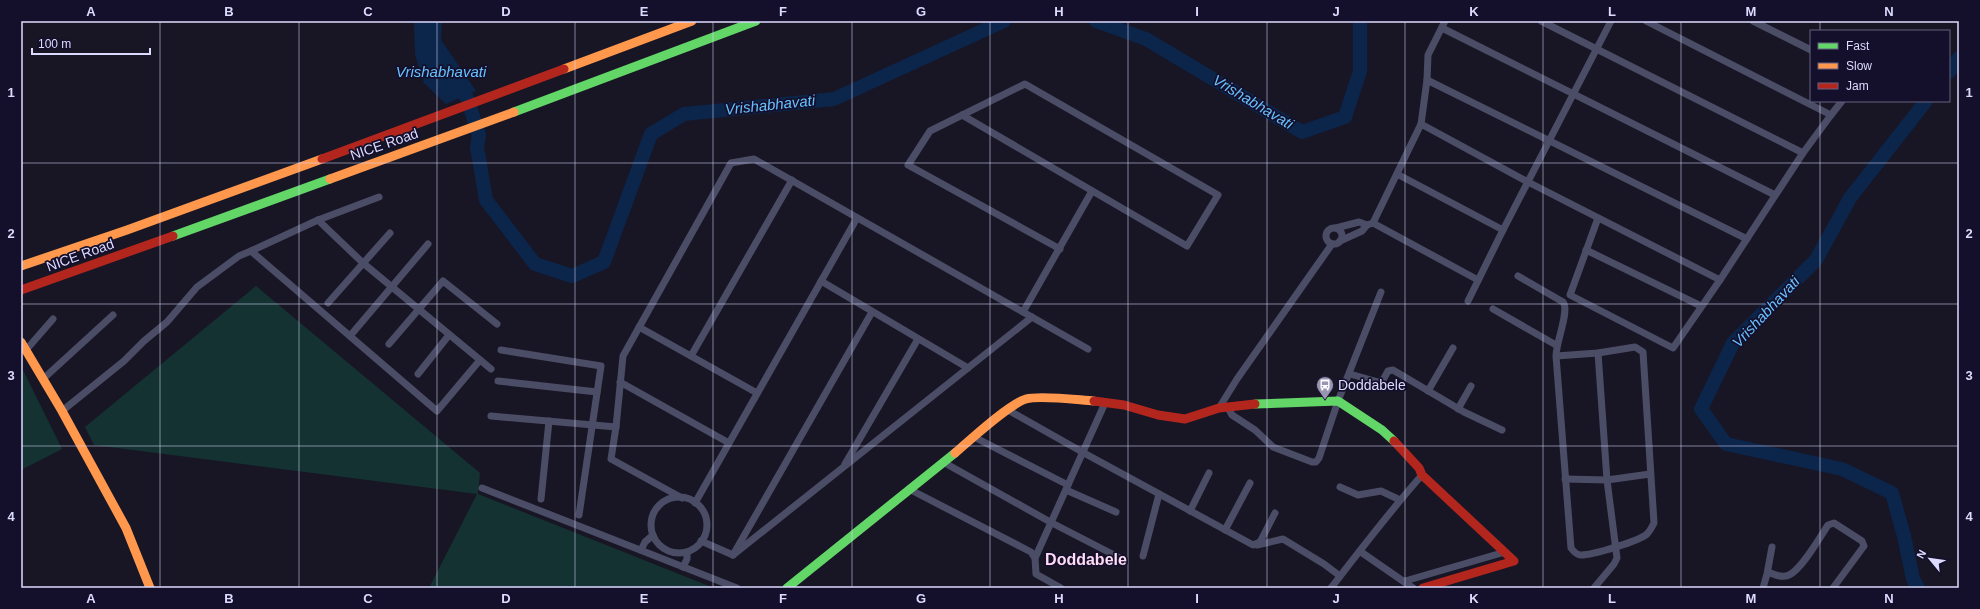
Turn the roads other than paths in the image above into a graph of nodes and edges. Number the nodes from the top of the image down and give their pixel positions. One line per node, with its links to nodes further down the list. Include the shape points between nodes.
1 (692, 21): 39 (main road, NICE Road, via 438,117)
2 (756, 21): 45 (main road, NICE Road, via 436,141)
3 (1541, 21): 8 (street)
4 (1611, 21): 8 (street)
5 (1646, 21): 14 (street)
6 (1753, 21): 9 (street)
7 (1443, 24): 10 (street, via 1428,55); 11 (street)
8 (1597, 49): 11 (street); 17 (street)
9 (1810, 50)
10 (1427, 80): 15 (street); 16 (street)
11 (1573, 93): 16 (street); 22 (street)
12 (1841, 102): 14 (street)
13 (962, 115): 21 (street); 21 (street, via 1025,84 1218,195 1187,246); 35 (street, via 930,131 908,165)
14 (1831, 115): 17 (street)
15 (1421, 124): 18 (street); 20 (street)
16 (1551, 140): 20 (street); 31 (street)
17 (1804, 153): 22 (street)
18 (1397, 174): 27 (street); 29 (street)
19 (792, 180): 24 (street); 58 (street, via 754,159 731,163); 69 (street)
20 (1528, 182): 25 (street); 29 (street)
21 (1092, 191): 35 (street)
22 (1775, 196): 31 (street)
23 (379, 197): 26 (street)
24 (857, 218): 43 (street); 53 (street)
25 (1598, 218): 36 (street); 42 (street)
26 (318, 220): 37 (street); 38 (street)
27 (1370, 224): 28 (street, via 1359,222); 32 (street, via 1362,231); 41 (street)
28 (1336, 228): 32 (street, via 1342,233); 34 (street, via 1331,228 1325,234 1327,241)
29 (1503, 230): 41 (street)
30 (390, 233): 38 (street)
31 (1747, 239): 42 (street)
32 (1340, 241): 34 (street)
33 (428, 244): 44 (street)
34 (1332, 244): 85 (street, via 1237,379)
35 (1060, 248): 53 (street)
36 (1586, 250): 49 (street); 49 (street, via 1570,295 1673,348)
37 (251, 251): 60 (street); 88 (street, via 239,256 197,287 167,322)
38 (363, 263): 44 (street); 48 (street)
39 (21, 266)
40 (1518, 276): 63 (street, via 1565,304 1566,314)
41 (1478, 280): 47 (street)
42 (1720, 280): 49 (street)
43 (821, 281): 52 (street); 82 (street)
44 (392, 287): 51 (street); 60 (street)
45 (21, 290)
46 (1381, 292): 75 (street)
47 (1468, 301)
48 (328, 303)
49 (1701, 306)
50 (1493, 308): 63 (street)
51 (419, 310): 57 (street, via 443,281); 59 (street); 62 (street)
52 (872, 312): 61 (street); 129 (street)
53 (1023, 312): 55 (street)
54 (113, 315): 76 (street)
55 (1032, 317): 66 (street); 72 (street)
56 (53, 319): 64 (street)
57 (497, 324)
58 (639, 327): 69 (street); 78 (street, via 622,356)
59 (449, 335): 71 (street); 74 (street)
60 (350, 336): 71 (street, via 438,411)
61 (918, 339): 72 (street); 98 (street)
62 (389, 344)
63 (1556, 345): 70 (street)
64 (23, 346): 76 (main road)
65 (1453, 348): 80 (street)
66 (1088, 349)
67 (501, 350): 81 (street, via 601,366)
68 (1598, 354): 70 (street); 100 (street, via 1635,347 1643,352); 103 (street)
69 (691, 356): 82 (street)
70 (1556, 356): 102 (street)
71 (480, 360): 73 (street)
72 (968, 368): 98 (street)
73 (491, 369)
74 (418, 374)
75 (1350, 374): 80 (street, via 1378,382 1388,371 1394,370); 83 (street)
76 (43, 379): 88 (main road)
77 (498, 381): 81 (street)
78 (620, 382): 92 (street); 95 (street)
79 (1471, 386): 86 (street)
80 (1428, 391): 86 (street)
81 (597, 392): 91 (street)
82 (757, 393): 95 (street)
83 (1338, 400): 85 (main road); 85 (street, via 1319,458 1314,462 1273,447 1255,430); 101 (main road, via 1382,430 1400,446)
84 (1105, 403): 85 (main road, via 1185,419); 87 (main road, via 1064,398 1026,399); 96 (street)
85 (1223, 408)
86 (1458, 409): 93 (street)
87 (1008, 410): 94 (main road); 96 (street)
88 (62, 411): 138 (main road, via 126,528)
89 (491, 416): 90 (street)
90 (549, 421): 91 (street); 111 (street)
91 (592, 425): 92 (street); 117 (street)
92 (616, 427): 110 (street, via 611,458)
93 (1502, 430)
94 (974, 437): 97 (main road); 107 (street)
95 (729, 443): 113 (street)
96 (1084, 453): 107 (street); 109 (street)
97 (943, 462): 108 (main road); 118 (street)
98 (843, 468): 129 (street)
99 (1209, 473): 114 (street)
100 (1650, 474): 103 (street); 123 (street, via 1653,526 1642,537)
101 (1422, 475): 112 (street); 128 (main road)
102 (1565, 480): 103 (street); 123 (street, via 1570,545 1573,551 1581,555)
103 (1607, 480): 123 (street)
104 (1250, 483): 119 (street)
105 (1340, 487): 112 (street, via 1358,495 1382,491)
106 (482, 488): 125 (street)
107 (1067, 488): 115 (street); 118 (street)
108 (909, 489): 131 (street, via 1031,552); 140 (main road)
109 (1159, 494): 114 (street); 130 (street)
110 (682, 498): 113 (street); 120 (street, via 669,499 656,510 651,521)
111 (540, 499)
112 (1400, 500): 127 (street)
113 (695, 503): 121 (street, via 706,518 706,530)
114 (1190, 511): 119 (street)
115 (1116, 512)
116 (1275, 513): 122 (street)
117 (579, 515)
118 (1052, 524): 131 (street); 132 (street)
119 (1225, 530): 122 (street)
120 (653, 535): 125 (street); 126 (street, via 657,544 667,551)
121 (702, 541): 126 (street); 129 (street)
122 (1257, 545): 135 (street, via 1283,539)
123 (1615, 547): 145 (street, via 1617,558 1614,564)
124 (1772, 547): 134 (street)
125 (641, 550): 133 (street)
126 (687, 552): 133 (street)
127 (1361, 552): 135 (street); 136 (street)
128 (1506, 552): 136 (street); 144 (main road, via 1514,561)
129 (733, 555)
130 (1143, 556)
131 (1035, 558): 141 (street, via 1036,574)
132 (1120, 558)
133 (683, 567): 139 (street)
134 (1768, 572): 137 (street, via 1779,576 1789,575 1797,570 1828,525 1834,523 1862,541 1864,546); 146 (street)
135 (1340, 576): 142 (street)
136 (1405, 581): 143 (street)
137 (1841, 585): 147 (street)
138 (150, 588)
139 (737, 588)
140 (787, 588)
141 (1060, 588)
142 (1331, 588)
143 (1413, 588)
144 (1423, 588)
145 (1594, 588)
146 (1763, 588)
147 (1833, 588)

